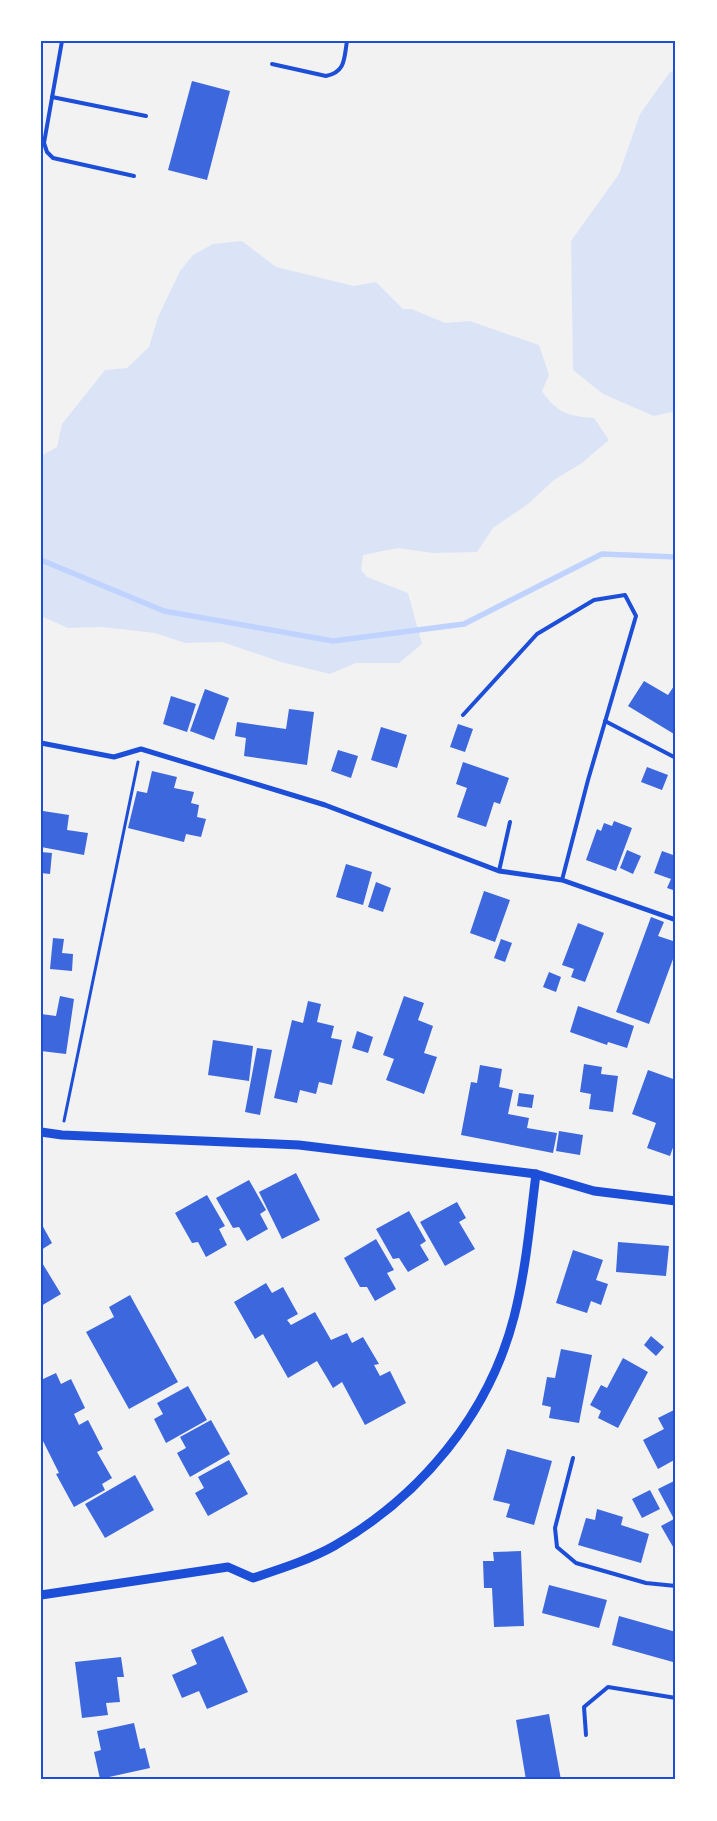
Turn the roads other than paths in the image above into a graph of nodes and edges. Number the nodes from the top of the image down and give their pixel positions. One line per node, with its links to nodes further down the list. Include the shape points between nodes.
1 (62, 41): 4 (lane)
2 (346, 41): 3 (lane, via 340,69 334,75)
3 (272, 64)
4 (52, 97): 5 (lane); 6 (lane, via 44,143 47,152 54,158)
5 (146, 116)
6 (134, 176)
7 (463, 716): 8 (lane, via 537,634 594,600 625,595 636,616)
8 (605, 721): 10 (lane); 13 (lane)
9 (41, 743): 12 (street, via 114,757 141,749 325,805)
10 (676, 758)
11 (510, 822): 12 (lane)
12 (499, 870): 13 (street)
13 (562, 880): 14 (street)
14 (676, 920)
15 (41, 1132): 16 (street, via 299,1145)
16 (536, 1174): 17 (street, via 594,1191); 20 (street, via 514,1317 500,1358 465,1425 433,1467 403,1497 369,1524 332,1546 253,1578 228,1567)
17 (676, 1201)
18 (573, 1458): 19 (lane, via 555,1528 557,1547 576,1563 646,1583)
19 (676, 1586)
20 (41, 1595)
21 (676, 1698): 22 (lane, via 608,1687 584,1707)
22 (586, 1735)

